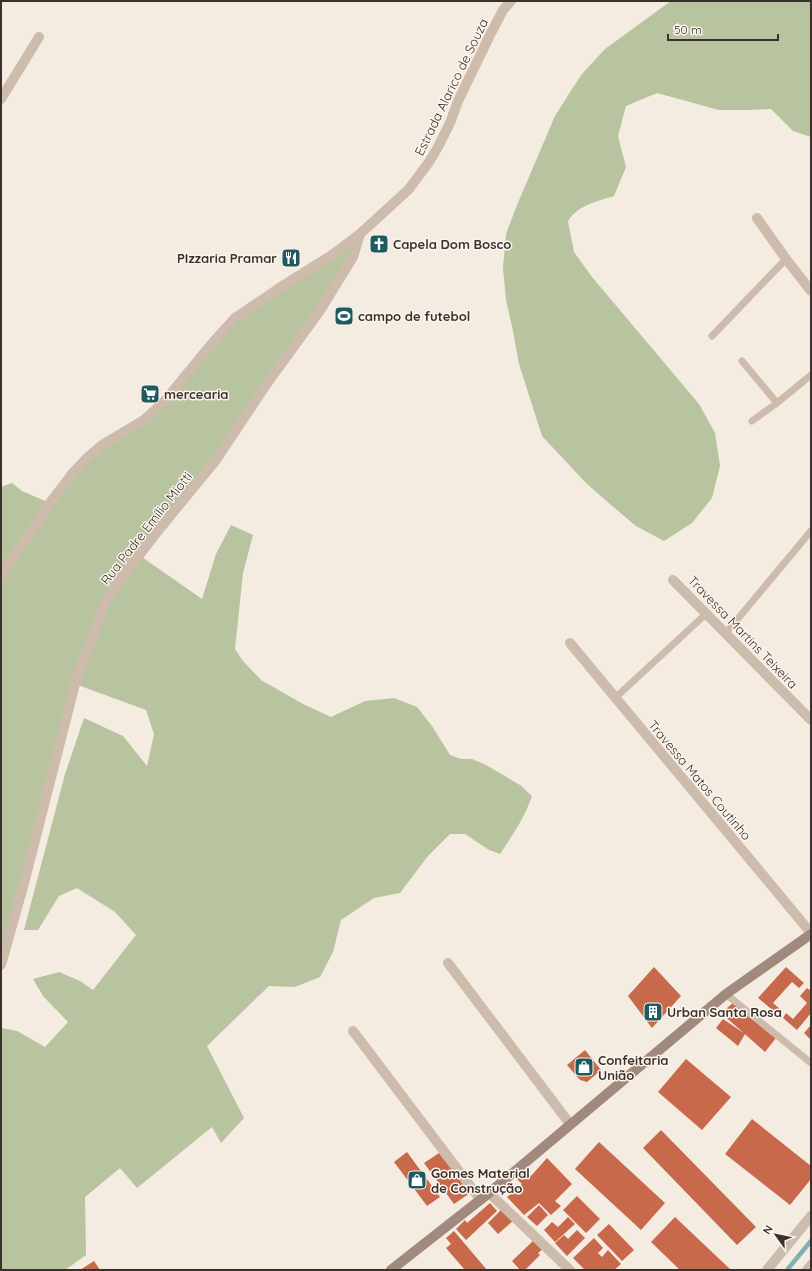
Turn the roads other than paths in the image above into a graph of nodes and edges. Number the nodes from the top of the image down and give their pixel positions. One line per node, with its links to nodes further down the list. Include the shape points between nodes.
1 (511, 1): 5 (street, Estrada Alarico de Souza, via 503,10 490,35 450,123 429,162 408,189)
2 (39, 37): 3 (street)
3 (1, 99)
4 (757, 218): 6 (street)
5 (360, 234): 14 (street, Estrada Alarico de Souza, via 332,255 241,313 223,330 164,402 144,420 102,445 87,458 50,503); 23 (street, Rua Padre Emílio Miotti, via 353,257 319,312 216,460 121,579 100,615 75,684)
6 (786, 259): 7 (street); 8 (lane)
7 (811, 291)
8 (712, 336)
9 (742, 361): 11 (lane)
10 (811, 375): 11 (lane)
11 (776, 403): 12 (lane)
12 (752, 421)
13 (811, 531): 17 (lane)
14 (1, 576)
15 (673, 580): 16 (street, Travessa Martins Teixeira)
16 (707, 613): 17 (street, Travessa Martins Teixeira); 19 (lane)
17 (726, 633): 20 (street, Travessa Martins Teixeira)
18 (570, 643): 19 (street, Travessa Matos Coutinho)
19 (615, 698): 21 (street, Travessa Matos Coutinho)
20 (811, 720)
21 (811, 934): 24 (main road)
22 (448, 963): 27 (street)
23 (1, 965)
24 (726, 994): 26 (lane); 27 (main road)
25 (352, 1031): 29 (street)
26 (811, 1063)
27 (570, 1124): 28 (main road)
28 (489, 1192): 29 (main road); 33 (street)
29 (480, 1199): 32 (main road)
30 (811, 1216): 34 (street)
31 (811, 1265): 35 (street)
32 (391, 1270)
33 (570, 1270)
34 (767, 1270)
35 (807, 1270)

